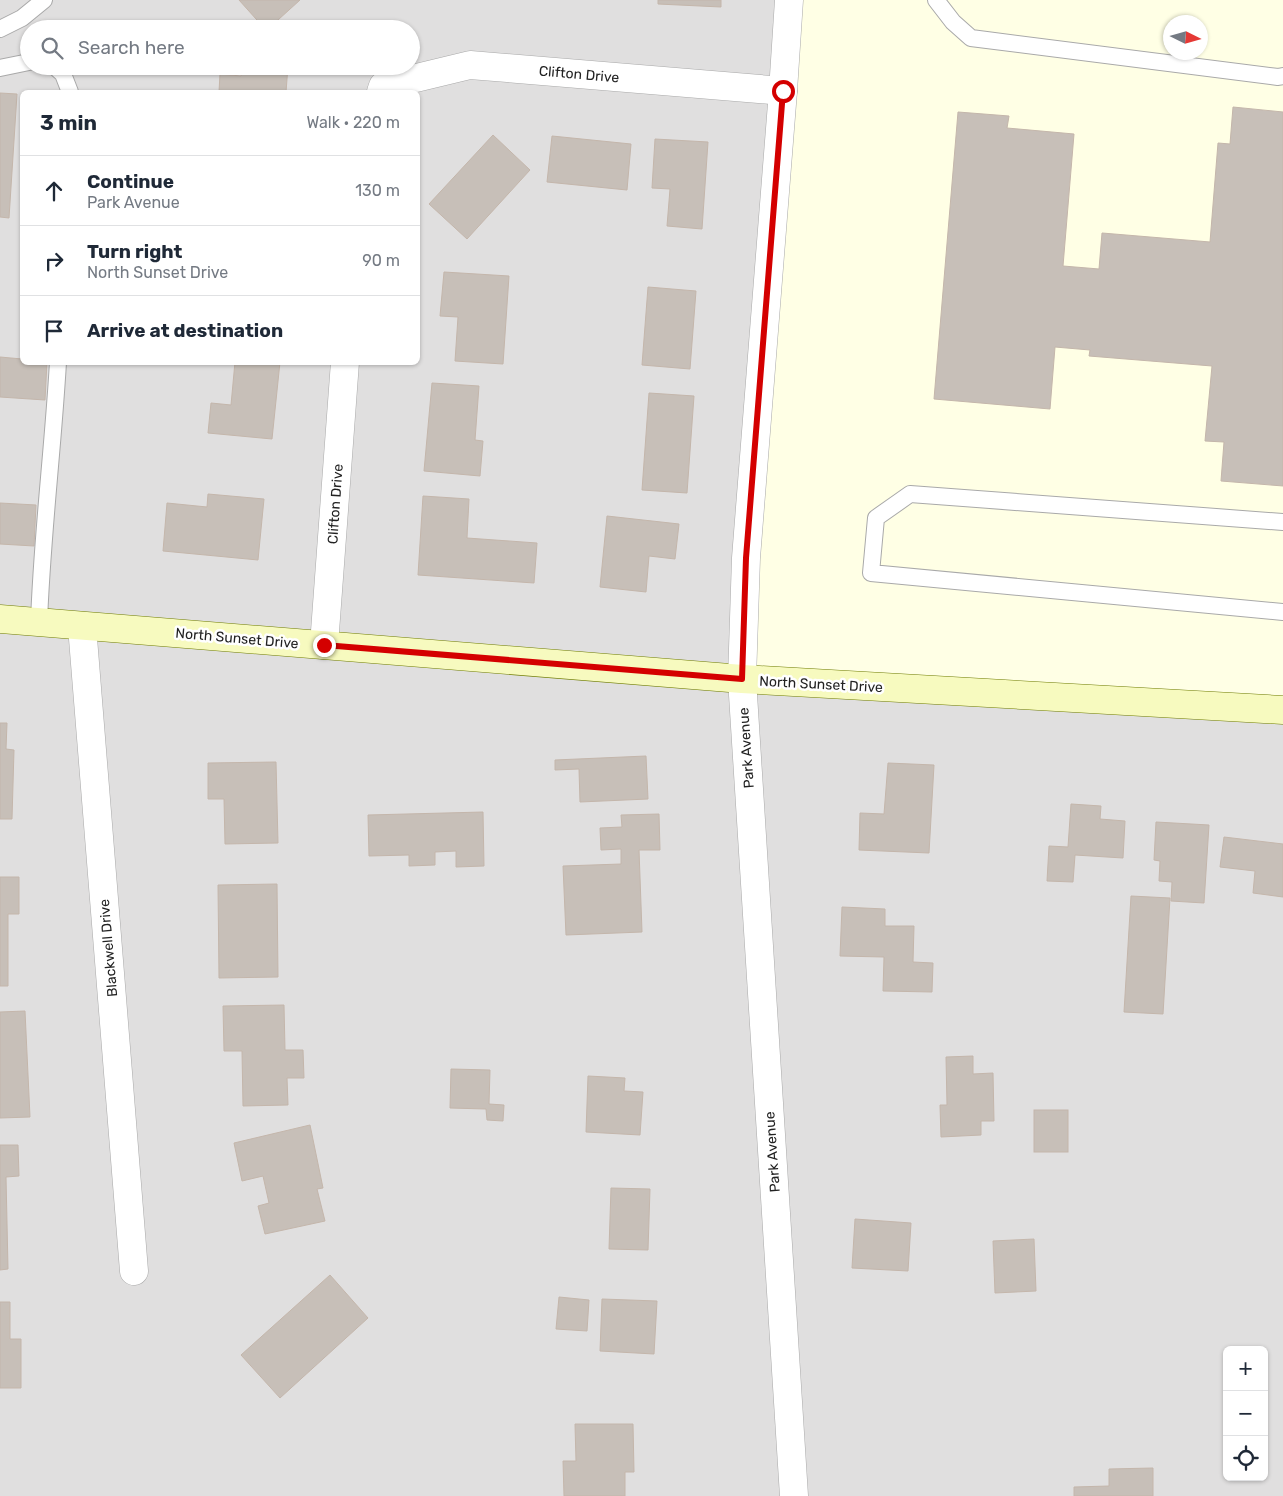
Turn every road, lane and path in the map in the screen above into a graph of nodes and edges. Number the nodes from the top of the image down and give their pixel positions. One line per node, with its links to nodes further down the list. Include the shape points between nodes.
1 (44, 0): 4 (lane, via 22,18)
2 (789, 0): 11 (street, Park Avenue)
3 (936, 0): 8 (lane, via 971,38)
4 (0, 29)
5 (20, 64): 6 (lane)
6 (0, 68)
7 (63, 75): 9 (lane)
8 (1283, 76)
9 (69, 90)
10 (382, 90): 11 (street, Clifton Drive, via 383,86 470,65)
11 (783, 91): 20 (street, Park Avenue, via 746,558)
12 (58, 365): 17 (lane)
13 (345, 365): 19 (street, Clifton Drive)
14 (1283, 522): 15 (lane, via 910,494 876,518 871,573)
15 (1283, 612)
16 (0, 619): 17 (main road, North Sunset Drive)
17 (39, 622): 18 (main road, North Sunset Drive)
18 (82, 626): 19 (main road, North Sunset Drive); 22 (street, Blackwell Drive)
19 (324, 645): 20 (main road, North Sunset Drive)
20 (742, 679): 21 (main road, North Sunset Drive); 23 (street, Park Avenue)
21 (1283, 710)
22 (134, 1271)
23 (794, 1496)

